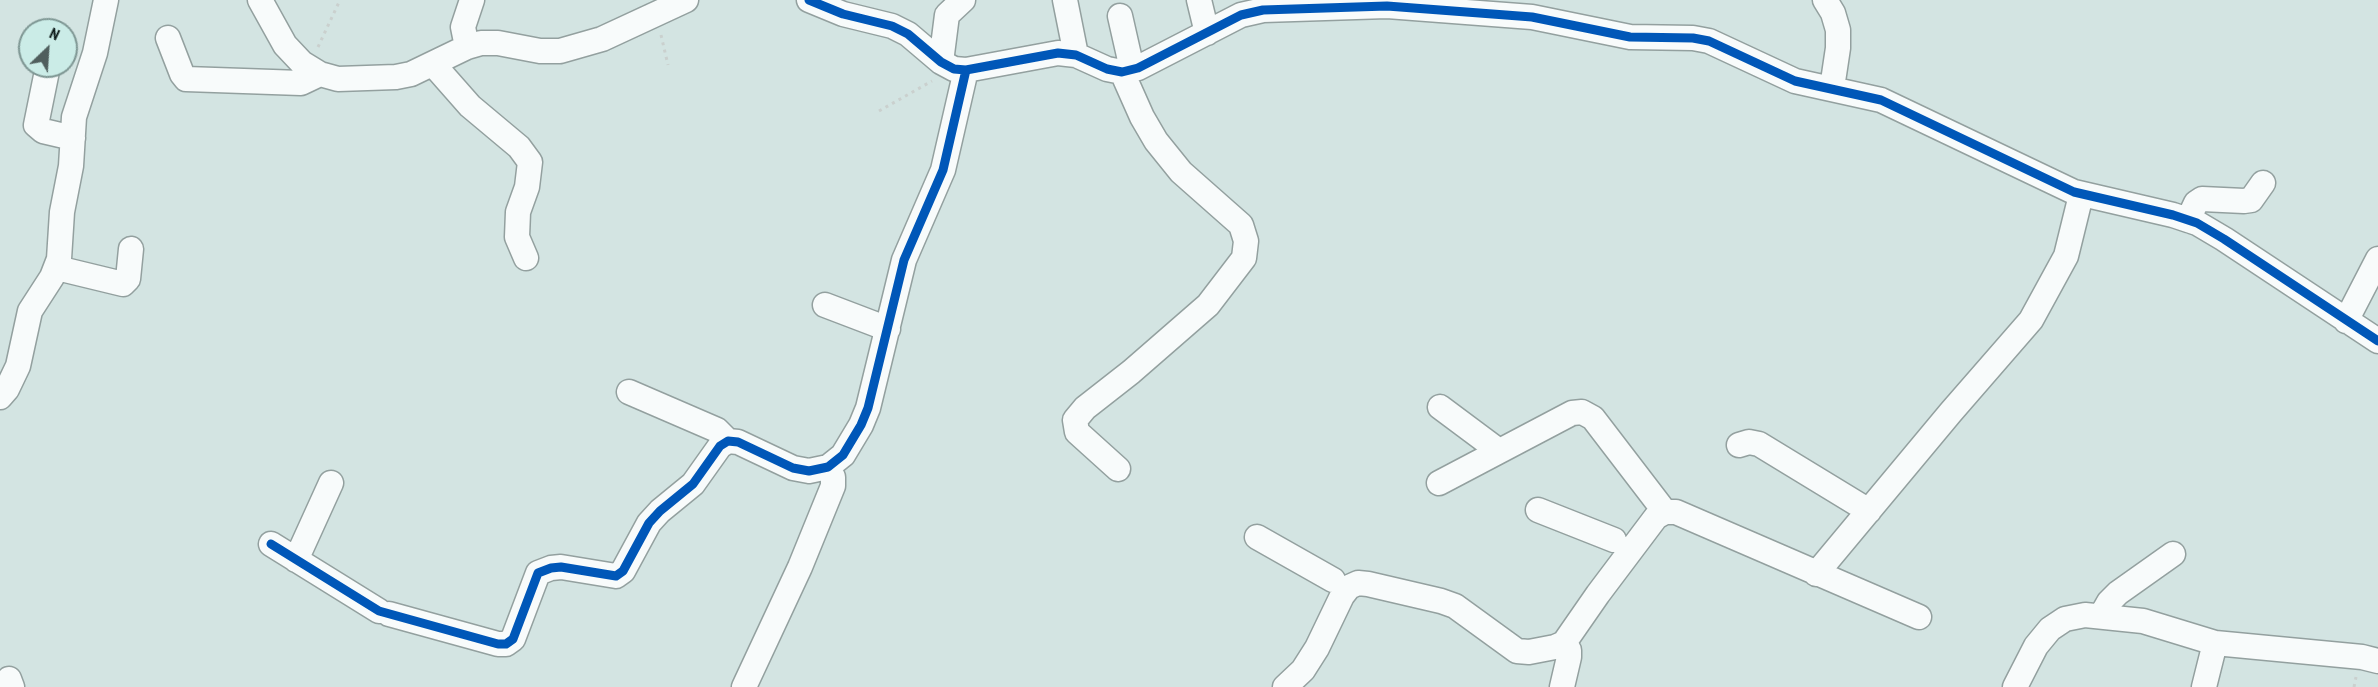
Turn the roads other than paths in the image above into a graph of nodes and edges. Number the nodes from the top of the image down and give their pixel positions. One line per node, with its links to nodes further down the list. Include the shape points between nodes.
1 (106, 0): 23 (street, via 95,53 77,104)
2 (260, 0): 20 (street, via 285,45)
3 (472, 0): 15 (street, via 463,27)
4 (686, 0): 15 (street, via 602,39 560,51 498,42)
5 (809, 0): 18 (street, via 843,14 892,26)
6 (963, 0): 18 (street, via 947,15)
7 (1065, 0): 16 (street)
8 (1199, 0): 13 (street)
9 (1825, 0): 22 (street, via 1838,30)
10 (1386, 3): 11 (street); 13 (street, via 1263,10 1241,15)
11 (1455, 6): 22 (street, via 1630,37 1709,41 1796,81)
12 (1120, 16): 19 (street)
13 (1207, 33): 19 (street)
14 (168, 38): 20 (street, via 186,79 301,83)
15 (468, 47): 17 (street)
16 (1076, 55): 18 (street, via 1058,53); 19 (street, via 1107,69)
17 (433, 64): 20 (street, via 396,78 338,79); 28 (street, via 470,106 519,147 530,162 518,213 517,237)
18 (954, 67): 33 (street, via 944,170 904,260)
19 (1127, 70): 42 (street, via 1142,117 1156,141 1181,172 1240,225 1246,241 1244,258 1208,305 1085,408 1076,420 1077,432)
20 (314, 71)
21 (46, 78): 23 (street, via 36,125 43,131)
22 (1832, 88): 25 (street, via 1881,100)
23 (73, 138): 30 (street)
24 (2263, 183): 26 (street, via 2251,200 2202,199 2196,202)
25 (2081, 195): 26 (street); 46 (street, via 2066,256 2031,320)
26 (2188, 220): 32 (street, via 2224,239)
27 (131, 249): 30 (street, via 128,279 123,284)
28 (526, 258)
29 (2378, 259): 32 (street)
30 (57, 268): 36 (street, via 30,310 18,366)
31 (825, 305): 33 (street)
32 (2346, 321): 34 (street)
33 (888, 329): 41 (street, via 861,425 843,454)
34 (2378, 341)
35 (629, 392): 38 (street, via 717,430)
36 (0, 397)
37 (1440, 407): 40 (street)
38 (728, 441): 41 (street, via 793,468 808,471); 52 (street, via 720,446 693,484 649,523 623,571 616,576 561,567 538,573 513,639 506,644 384,612)
39 (1739, 445): 46 (street, via 1759,444)
40 (1499, 451): 44 (street); 47 (street, via 1572,413 1582,412 1593,418)
41 (828, 467): 60 (street, via 834,477 833,486)
42 (1118, 469)
43 (330, 483): 52 (street)
44 (1439, 483)
45 (1538, 510): 50 (street)
46 (1869, 511): 53 (street)
47 (1665, 512): 50 (street); 53 (street, via 1676,513)
48 (1257, 537): 54 (street)
49 (271, 544): 52 (street)
50 (1624, 544): 57 (street)
51 (2173, 554): 55 (street, via 2118,593)
52 (296, 560)
53 (1816, 574): 56 (street)
54 (1341, 584): 57 (street, via 1368,584 1441,601 1466,613 1517,651); 61 (street, via 1342,596 1317,648 1303,670)
55 (2101, 616): 58 (street, via 2143,621); 63 (street, via 2065,619 2050,629 2036,646)
56 (1920, 617)
57 (1564, 643): 62 (street, via 1569,657)
58 (2215, 643): 59 (street); 64 (street)
59 (2378, 661)
60 (744, 687)
61 (1285, 687)
62 (1562, 687)
63 (2015, 687)
64 (2204, 687)

